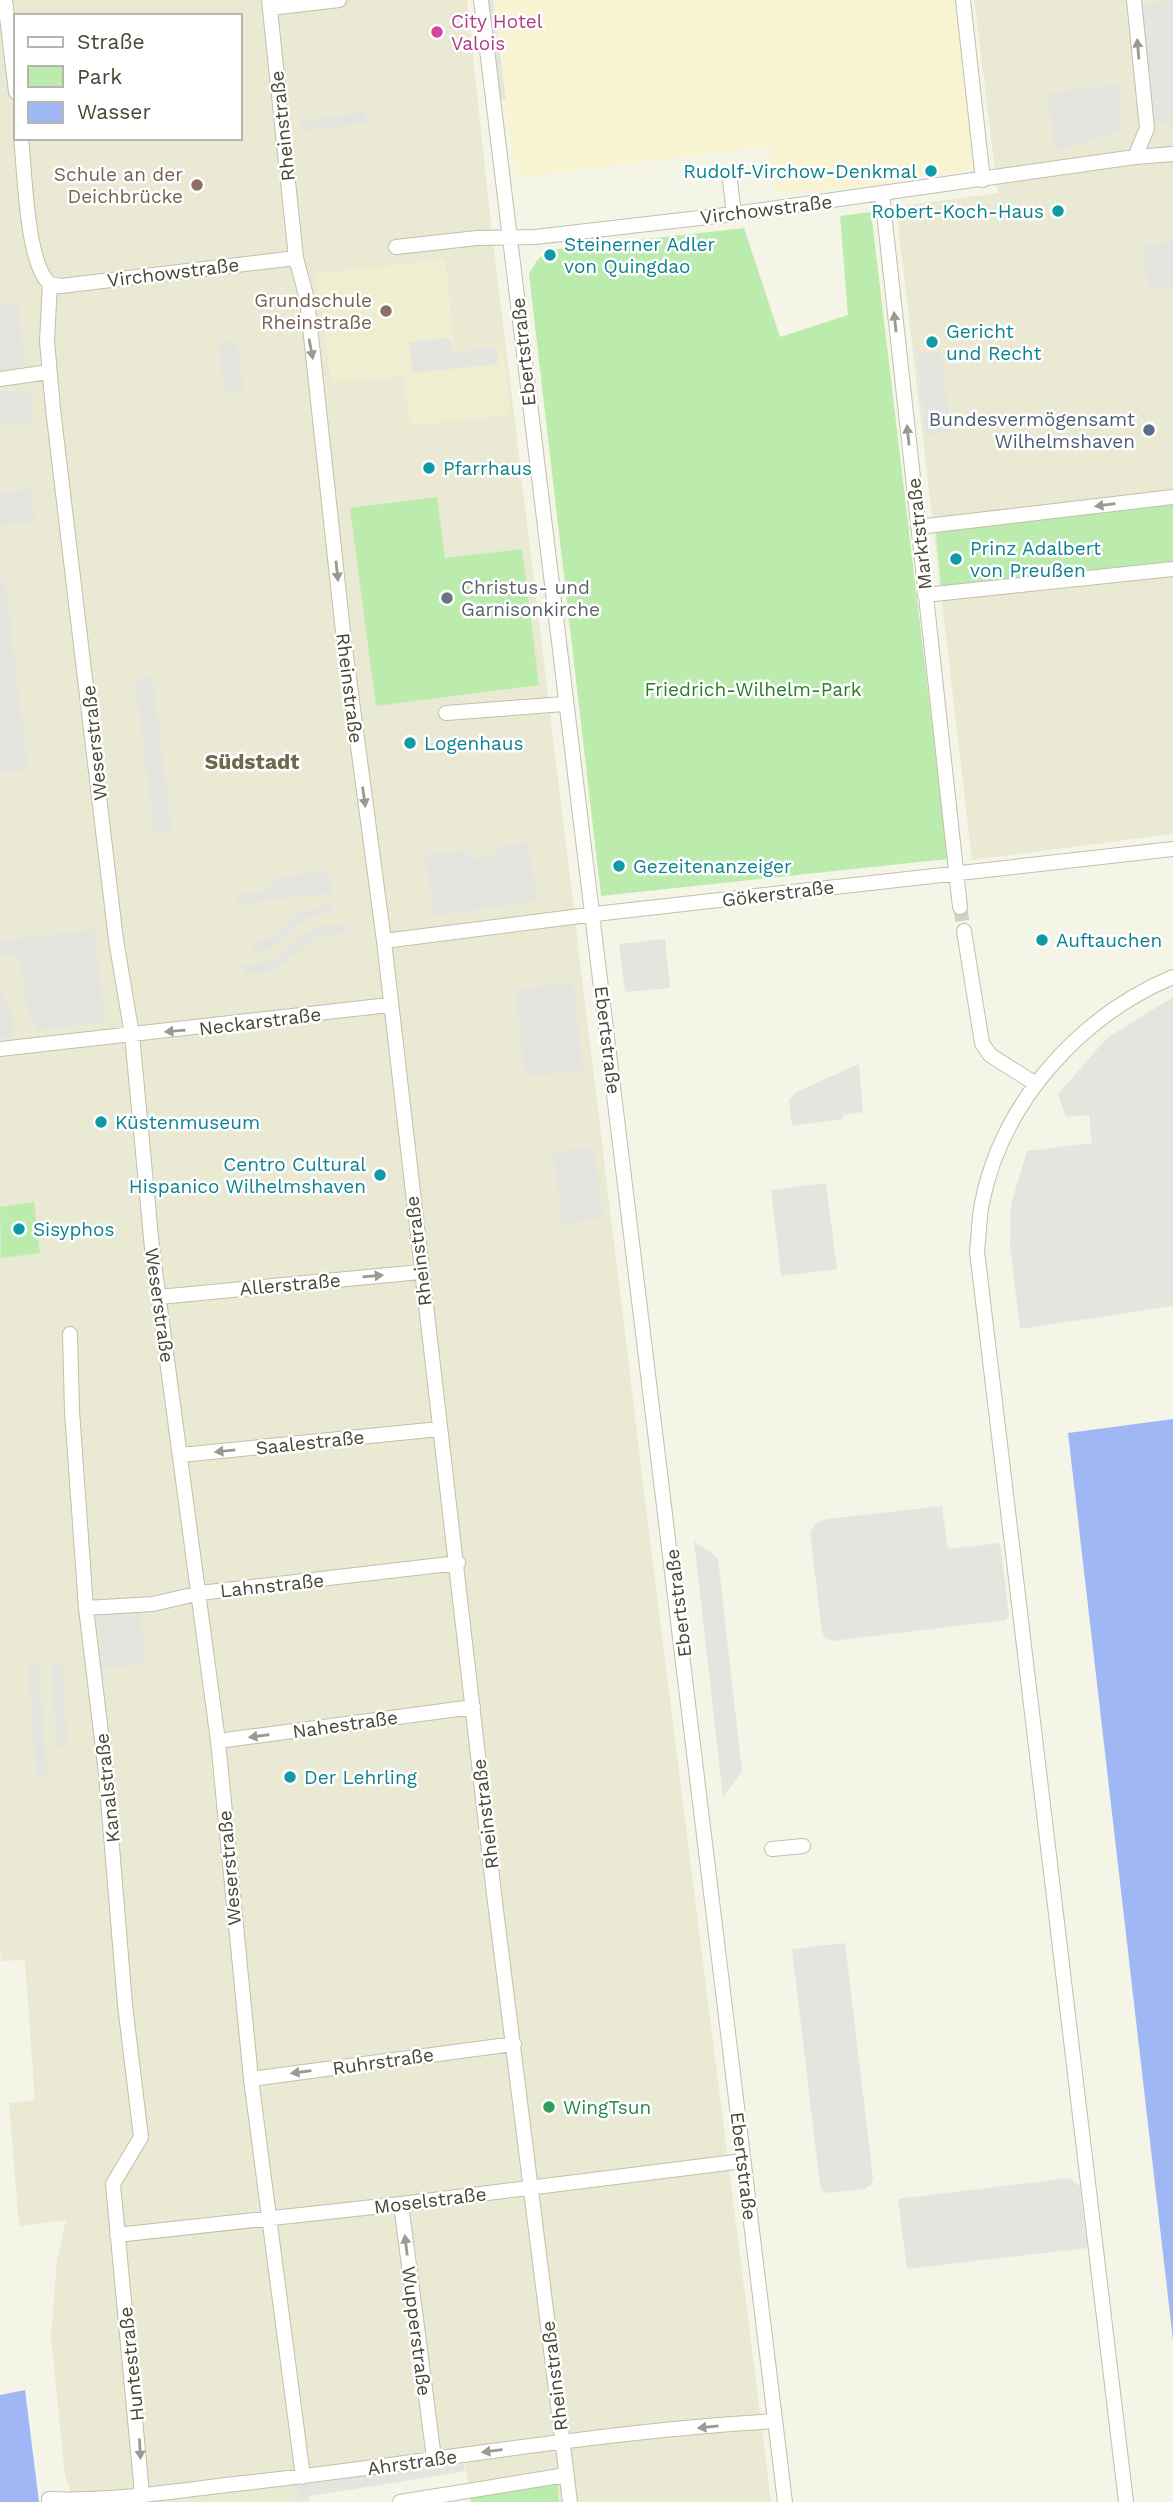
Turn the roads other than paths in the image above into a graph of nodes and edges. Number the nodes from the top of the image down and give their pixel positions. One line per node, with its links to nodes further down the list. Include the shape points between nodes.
1 (5, 0): 7 (street)
2 (339, 0): 6 (street)
3 (481, 0): 16 (street, Ebertstraße)
4 (963, 0): 12 (street)
5 (1134, 0): 11 (street, one-way to 5, via 1147,128)
6 (269, 4): 18 (street, Rheinstraße)
7 (14, 75)
8 (21, 140): 19 (street, via 35,255)
9 (1173, 146): 11 (street, Virchowstraße)
10 (1173, 154): 11 (street, Virchowstraße)
11 (1135, 157): 12 (street, Virchowstraße)
12 (983, 180): 14 (street, Virchowstraße)
13 (730, 181): 15 (street)
14 (882, 194): 15 (street, Virchowstraße); 23 (street, Marktstraße, one-way to 14)
15 (734, 214): 16 (street, Virchowstraße)
16 (511, 237): 17 (street, Virchowstraße); 26 (street, Ebertstraße, via 532,474)
17 (396, 247)
18 (296, 258): 19 (street, Virchowstraße); 33 (street, Rheinstraße, one-way to 33, via 307,299 344,641)
19 (50, 284): 20 (street, Weserstraße, via 46,317)
20 (49, 372): 21 (street); 36 (street, Weserstraße, via 116,940)
21 (0, 379)
22 (1173, 497): 23 (street, one-way to 23)
23 (918, 527): 25 (street, Marktstraße)
24 (1173, 569): 25 (street)
25 (925, 595): 29 (street, Marktstraße)
26 (564, 704): 27 (street); 31 (street, Ebertstraße)
27 (446, 713)
28 (1173, 849): 29 (street, Gökerstraße)
29 (956, 873): 30 (street, Marktstraße); 31 (street, Gökerstraße)
30 (960, 907)
31 (591, 914): 33 (street, Gökerstraße); 53 (street, Ebertstraße)
32 (964, 932): 38 (street, via 982,1044 990,1055)
33 (384, 941): 35 (street, Rheinstraße)
34 (1173, 977): 38 (street, via 1141,990 1100,1019)
35 (389, 1005): 36 (street, Neckarstraße, one-way to 36); 39 (street, Rheinstraße)
36 (132, 1035): 37 (street, Neckarstraße); 40 (street, Weserstraße)
37 (0, 1049)
38 (1036, 1084): 68 (street, via 1009,1125 982,1202 977,1251)
39 (420, 1272): 40 (street, Allerstraße, one-way to 39); 42 (street, Rheinstraße)
40 (159, 1297): 43 (street, Weserstraße)
41 (70, 1334): 46 (street, Kanalstraße)
42 (439, 1429): 43 (street, Saalestraße, one-way to 43); 44 (street, Rheinstraße)
43 (181, 1455): 45 (street, Weserstraße)
44 (458, 1563): 45 (street, Lahnstraße); 47 (street, Rheinstraße)
45 (200, 1592): 46 (street, Lahnstraße, via 153,1604); 48 (street, Weserstraße)
46 (86, 1608): 57 (street, Kanalstraße, via 141,2137 113,2184)
47 (473, 1707): 48 (street, Nahestraße, one-way to 48); 51 (street, Rheinstraße)
48 (218, 1741): 52 (street, Weserstraße)
49 (803, 1846): 50 (street)
50 (772, 1849)
51 (514, 2044): 52 (street, Ruhrstraße, one-way to 52); 54 (street, Rheinstraße)
52 (251, 2079): 56 (street, Weserstraße)
53 (743, 2161): 54 (street, Moselstraße); 58 (street, Ebertstraße)
54 (533, 2187): 55 (street, Moselstraße); 59 (street, Rheinstraße)
55 (401, 2204): 56 (street, Moselstraße); 60 (street, Wupperstraße, one-way to 55)
56 (270, 2217): 57 (street, Moselstraße); 62 (street, Weserstraße)
57 (117, 2235): 63 (street, Huntestraße, one-way to 63)
58 (775, 2421): 59 (street, Ahrstraße, one-way to 59); 67 (street, Ebertstraße)
59 (562, 2443): 60 (street, Ahrstraße, one-way to 60); 61 (street, Rheinstraße)
60 (434, 2458): 62 (street, Ahrstraße)
61 (566, 2475): 65 (street); 66 (street, Rheinstraße)
62 (303, 2477): 63 (street, Ahrstraße)
63 (142, 2494): 64 (street, Ahrstraße)
64 (50, 2499)
65 (400, 2502)
66 (569, 2502)
67 (785, 2502)
68 (1126, 2502)

